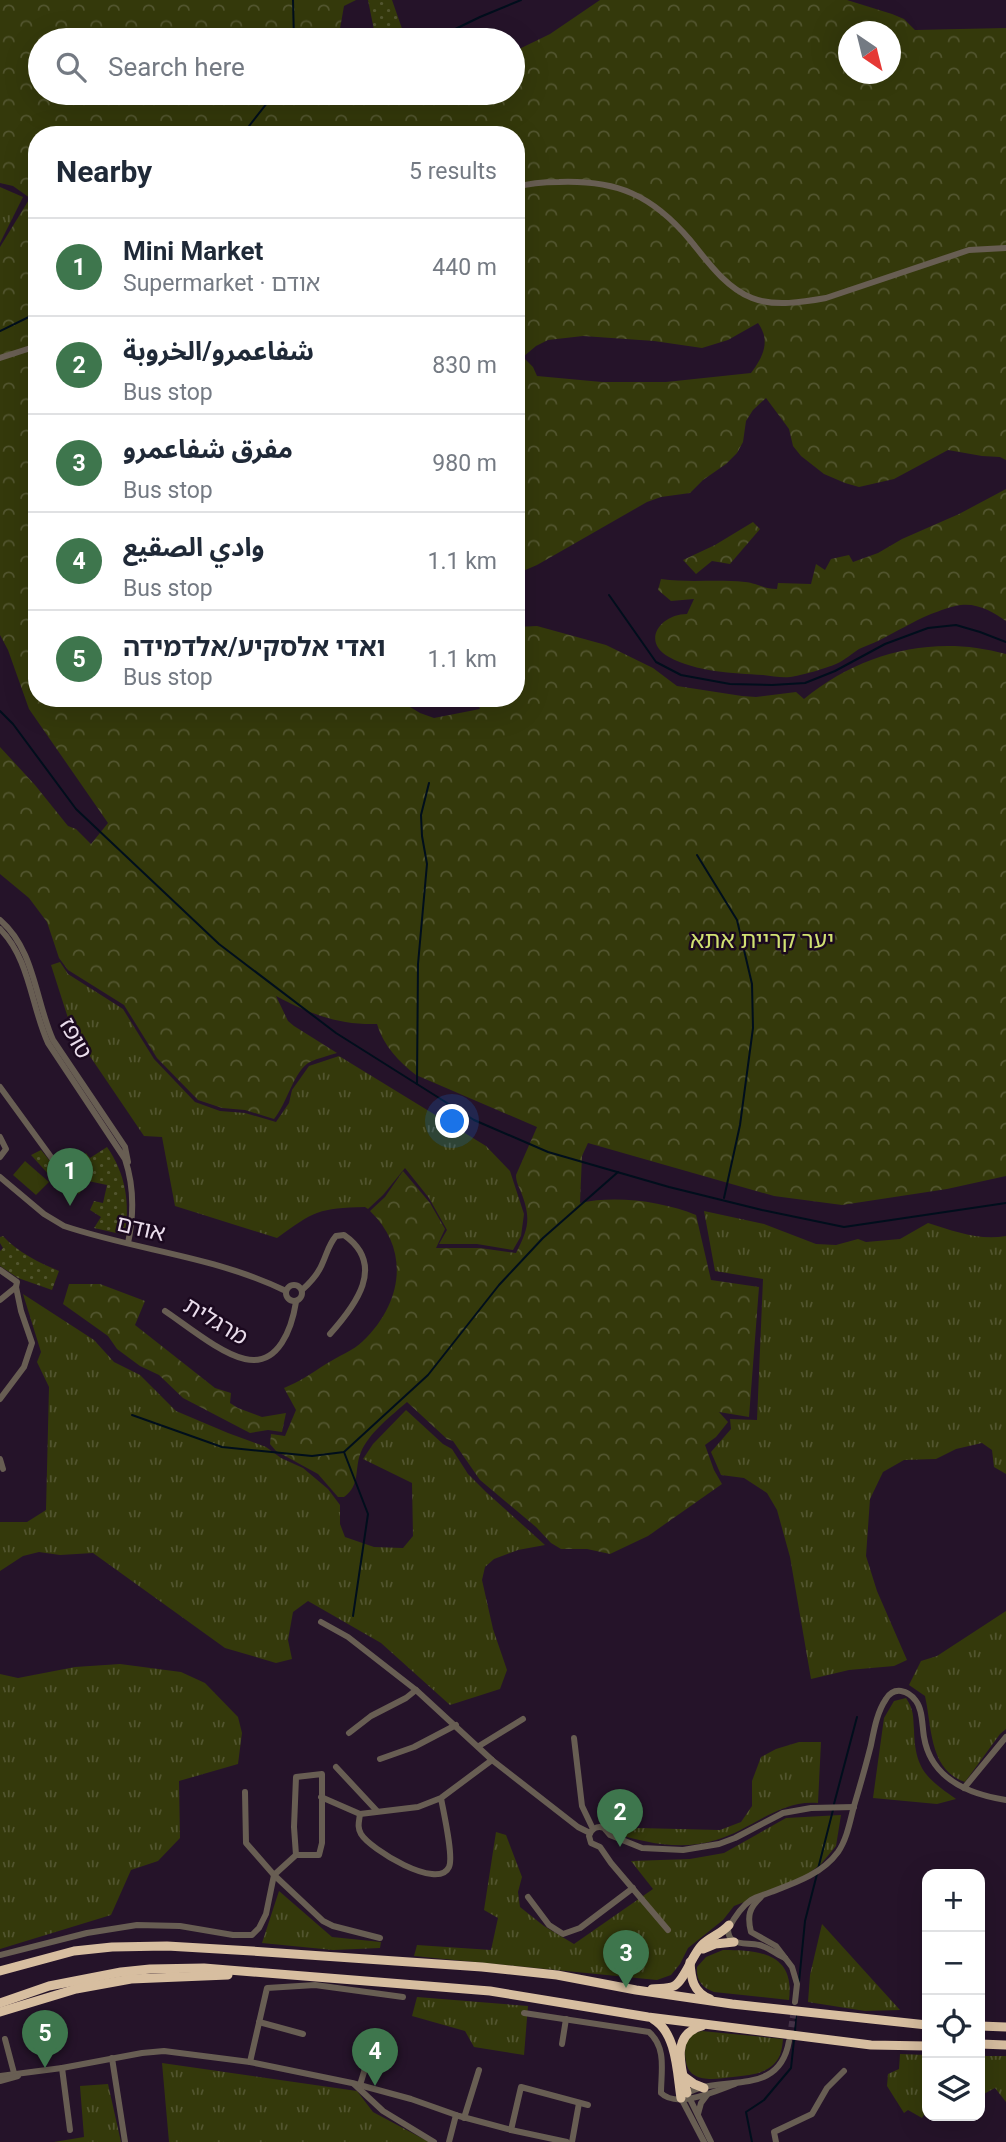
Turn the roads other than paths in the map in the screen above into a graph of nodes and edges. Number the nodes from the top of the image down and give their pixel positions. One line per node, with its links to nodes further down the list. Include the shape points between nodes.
1 (525, 184): 2 (street, via 580,181 624,189 675,223 738,290 774,303 826,298 970,250)
2 (1006, 248)
3 (28, 349): 4 (street)
4 (0, 358)
5 (0, 920): 11 (street, טופז, via 23,948 53,1040 125,1147)
6 (0, 929): 11 (street, טופז, via 18,951 48,1043)
7 (0, 1087): 10 (street)
8 (0, 1137): 9 (street, via 6,1149)
9 (0, 1157)
10 (59, 1168)
11 (128, 1169): 13 (street, טופז, via 132,1216)
12 (0, 1177): 13 (street, אודם, via 55,1222)
13 (128, 1243): 17 (street, אודם, via 220,1265)
14 (0, 1270): 15 (street, via 17,1282)
15 (16, 1287): 18 (street); 22 (street, via 32,1343 24,1367)
16 (302, 1290): 17 (street, via 292,1285); 19 (street); 21 (street, via 322,1267 336,1236 344,1235 360,1251 365,1270 361,1290)
17 (286, 1292): 19 (street, via 288,1299)
18 (0, 1300)
19 (296, 1302): 20 (street, מרגלית, via 283,1343 268,1356 252,1360 226,1351)
20 (165, 1311)
21 (330, 1334)
22 (0, 1399)
23 (0, 1459): 24 (street)
24 (3, 1469)
25 (321, 1622): 26 (street)
26 (416, 1689): 28 (street); 29 (street)
27 (523, 1719): 32 (street)
28 (456, 1725): 32 (street); 33 (street)
29 (349, 1733)
30 (1006, 1737): 36 (street)
31 (574, 1738): 44 (street, via 582,1806)
32 (479, 1746): 34 (street)
33 (380, 1759)
34 (492, 1760): 39 (street); 44 (street, via 578,1827)
35 (337, 1767): 42 (street)
36 (964, 1788): 40 (street); 41 (street, via 935,1765 925,1743 919,1706 901,1690 886,1698 874,1727)
37 (245, 1792): 47 (street, via 246,1843)
38 (321, 1797): 43 (street); 46 (street, via 319,1855); 46 (street, via 322,1773 296,1777)
39 (441, 1798): 42 (street, via 418,1807); 43 (street, via 450,1862 441,1873 405,1866 367,1842 358,1826)
40 (1006, 1800)
41 (854, 1807): 45 (street, via 783,1813 735,1838 701,1849); 49 (street, via 832,1860 815,1873)
42 (377, 1811): 43 (street)
43 (360, 1814)
44 (591, 1831): 45 (street, via 591,1843); 45 (street, via 607,1829)
45 (606, 1842): 48 (street)
46 (296, 1854): 47 (street)
47 (274, 1875): 55 (street, via 324,1921); 58 (street, via 266,1914 253,1934 137,1925)
48 (633, 1888): 50 (street, via 580,1928 563,1934); 53 (street)
49 (762, 1896): 51 (street, via 749,1911); 52 (street, via 748,1902)
50 (527, 1897)
51 (748, 1923): 52 (street, via 739,1920); 54 (street)
52 (731, 1924): 56 (street, via 727,1933); 57 (highway)
53 (668, 1930)
54 (751, 1932): 56 (street, via 749,1938); 59 (street, via 776,1946)
55 (380, 1938)
56 (738, 1942): 57 (highway); 59 (street, via 760,1945)
57 (698, 1950): 60 (highway)
58 (0, 1955)
59 (785, 1958): 65 (street, via 796,1978)
60 (690, 1961): 63 (highway, via 677,1985); 67 (highway, via 692,1982 700,1994)
61 (1, 1970): 63 (highway, via 74,1951 167,1946 482,1966)
62 (268, 1975): 66 (highway, via 204,1968 150,1969 49,1986); 68 (highway, via 131,1979 76,1989); 70 (highway, via 491,1990)
63 (636, 1990): 67 (highway)
64 (403, 1997): 72 (street, via 315,1984 267,1988)
65 (795, 2001)
66 (0, 2003)
67 (732, 2004): 74 (highway)
68 (0, 2012)
69 (524, 2013): 71 (street)
70 (648, 2017): 73 (highway); 97 (highway, via 669,2037)
71 (566, 2019): 81 (street); 97 (street, via 649,2032 662,2057 662,2093 668,2098)
72 (258, 2022): 77 (street); 86 (street)
73 (708, 2024): 84 (highway, via 871,2045); 92 (highway, via 692,2028 683,2038)
74 (922, 2024)
75 (985, 2026): 76 (highway)
76 (1006, 2027)
77 (303, 2034)
78 (375, 2036): 95 (street)
79 (5, 2039): 91 (street)
80 (789, 2041): 96 (street, via 784,2061 772,2073)
81 (562, 2044)
82 (985, 2044): 83 (highway)
83 (1006, 2045)
84 (922, 2046)
85 (112, 2058): 86 (street, via 164,2052); 87 (street); 105 (street)
86 (250, 2062): 94 (street)
87 (62, 2068): 88 (street); 103 (street)
88 (37, 2070): 91 (street); 93 (street)
89 (479, 2070): 102 (street)
90 (844, 2071): 111 (street, via 812,2113 774,2132)
91 (15, 2073): 93 (street)
92 (683, 2076): 96 (highway); 97 (highway)
93 (0, 2079)
94 (352, 2083): 95 (street); 106 (street, via 383,2111)
95 (360, 2085): 100 (street)
96 (707, 2090): 97 (street); 101 (street)
97 (686, 2097): 101 (street); 109 (street)
98 (579, 2103): 99 (street); 104 (street, via 520,2087); 108 (street)
99 (588, 2105)
100 (456, 2115): 102 (street); 107 (street)
101 (698, 2115): 110 (street)
102 (464, 2118): 104 (street)
103 (70, 2130)
104 (510, 2130): 108 (street)
105 (125, 2142)
106 (434, 2142)
107 (449, 2142)
108 (570, 2142)
109 (704, 2142)
110 (711, 2142)
111 (776, 2142)

